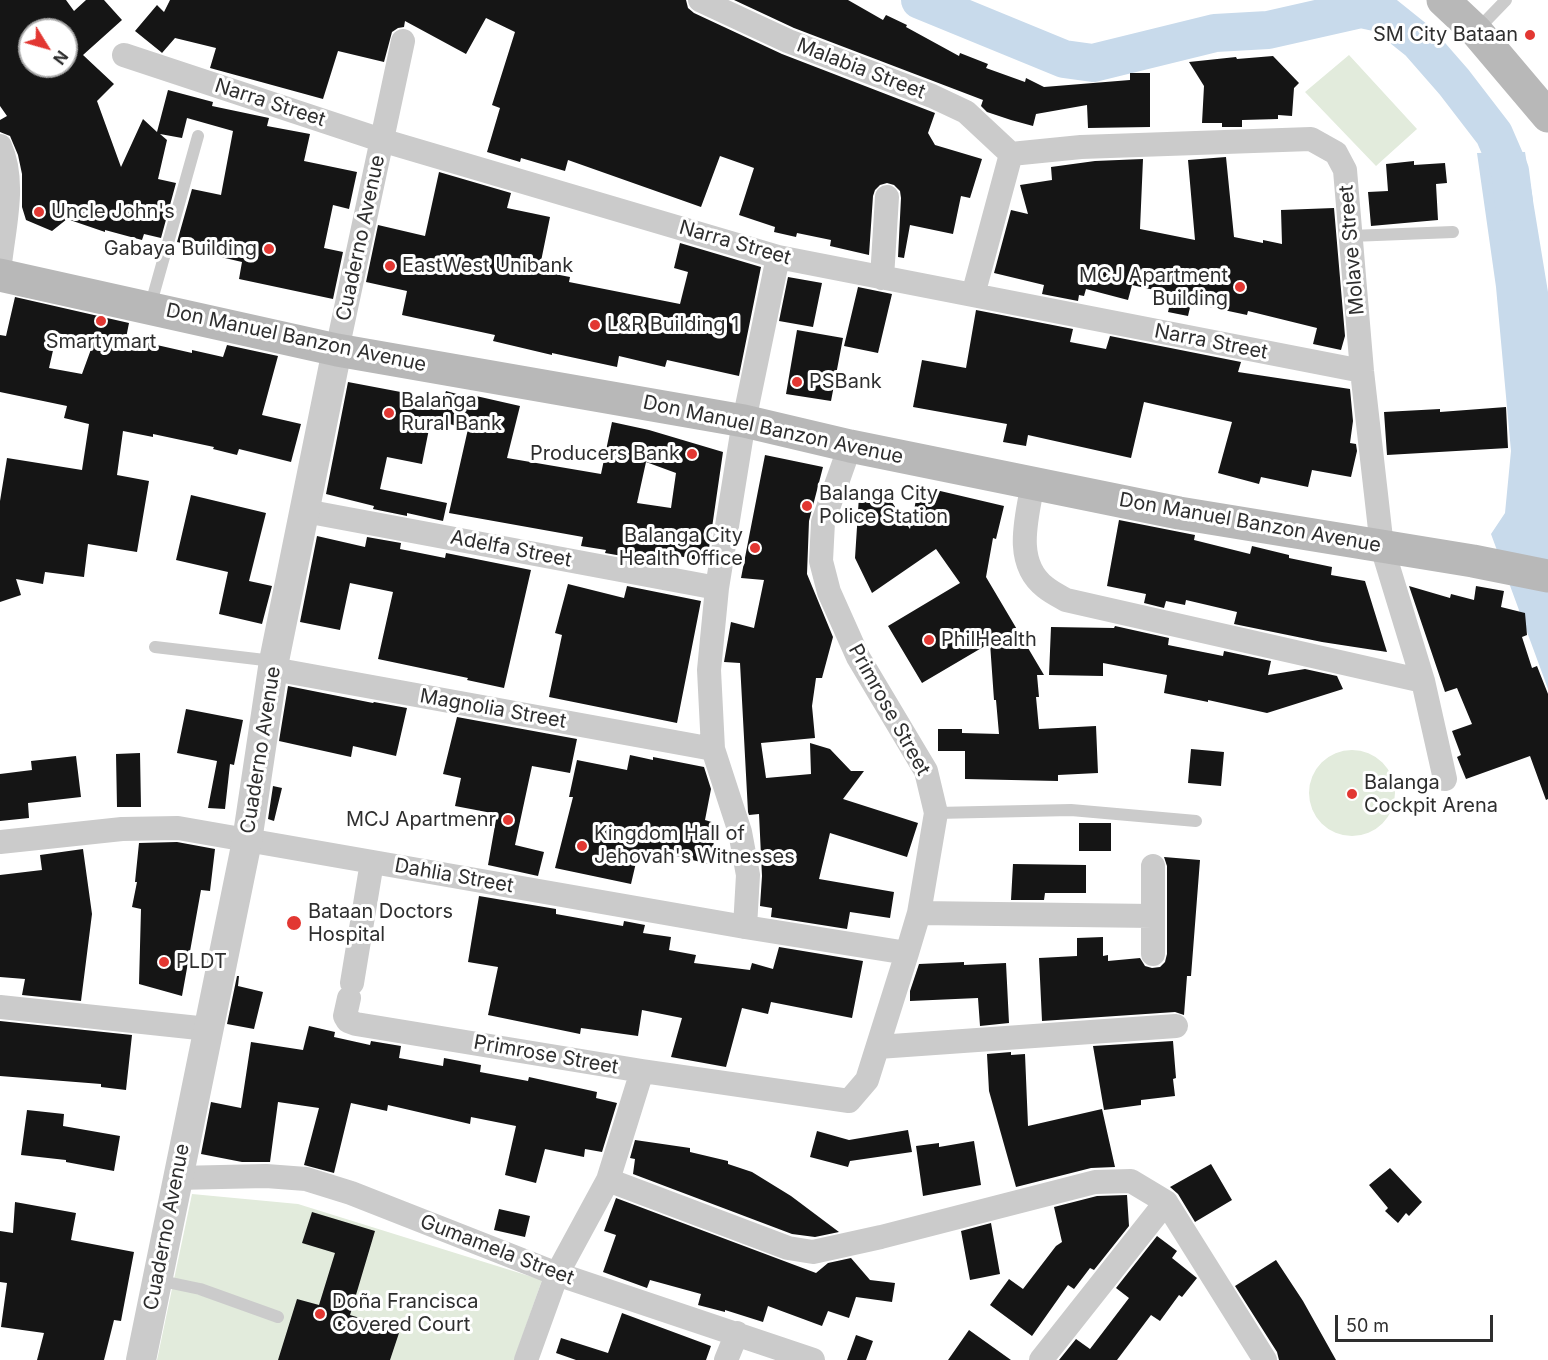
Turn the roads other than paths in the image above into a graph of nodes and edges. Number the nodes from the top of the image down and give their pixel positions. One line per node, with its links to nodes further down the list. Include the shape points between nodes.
1 (700, 0): 11 (street, Malabia Street, via 788,41 966,112)
2 (1443, 0): 4 (main road)
3 (1506, 0): 4 (lane)
4 (1476, 31): 7 (main road)
5 (403, 41): 9 (street, Cuaderno Avenue)
6 (124, 54): 9 (street, Narra Street)
7 (1548, 116)
8 (198, 136): 20 (lane)
9 (381, 140): 15 (street, Narra Street); 21 (street, Cuaderno Avenue)
10 (0, 146): 16 (street, via 6,160 8,193)
11 (1011, 154): 14 (street, Molave Street, via 1081,147 1311,139 1336,153 1345,170); 19 (street)
12 (887, 197): 18 (street)
13 (1453, 232): 14 (lane)
14 (1351, 236): 22 (street, Molave Street)
15 (778, 257): 18 (street, Narra Street); 23 (street)
16 (0, 264)
17 (0, 274): 20 (main road, Don Manuel Banzon Avenue)
18 (882, 278): 19 (street, Narra Street)
19 (973, 295): 22 (street, Narra Street)
20 (150, 308): 21 (main road, Don Manuel Banzon Avenue)
21 (337, 350): 23 (main road, Don Manuel Banzon Avenue); 26 (street, Cuaderno Avenue)
22 (1362, 371): 27 (street, Molave Street)
23 (744, 421): 24 (main road, Don Manuel Banzon Avenue); 29 (street)
24 (850, 446): 25 (main road, Don Manuel Banzon Avenue); 35 (street, Primrose Street, via 823,522 821,561 829,592 858,657 926,771)
25 (1033, 483): 27 (main road, Don Manuel Banzon Avenue, via 1179,513); 32 (street, via 1023,543 1029,566 1044,586 1066,600)
26 (305, 511): 29 (street, Adelfa Street); 31 (street, Cuaderno Avenue)
27 (1382, 547): 28 (main road, Don Manuel Banzon Avenue); 32 (street, Molave Street)
28 (1548, 576)
29 (717, 588): 33 (street, via 709,670)
30 (155, 647): 31 (lane)
31 (274, 665): 33 (street, Magnolia Street); 37 (street, Cuaderno Avenue)
32 (1424, 681): 34 (street, Molave Street)
33 (713, 749): 43 (street, via 740,832 748,875)
34 (1445, 779)
35 (936, 813): 36 (lane, via 1071,810); 41 (street, Primrose Street)
36 (1196, 821)
37 (247, 841): 38 (street, Dahlia Street, via 178,828 122,829); 39 (street, Dahlia Street); 48 (street, Cuaderno Avenue)
38 (0, 842)
39 (372, 862): 43 (street, Dahlia Street); 50 (street, Primrose Street, via 345,1016 348,1021)
40 (1153, 866): 42 (street)
41 (919, 912): 42 (street); 44 (street, Primrose Street)
42 (1152, 916): 45 (street)
43 (745, 927): 44 (street, Dahlia Street)
44 (907, 953): 49 (street, Primrose Street)
45 (1153, 954)
46 (0, 1007): 48 (street)
47 (1176, 1026): 49 (street)
48 (208, 1029): 51 (street, Cuaderno Avenue)
49 (878, 1047): 50 (street, Primrose Street, via 867,1080 849,1101)
50 (642, 1071): 52 (street)
51 (176, 1178): 54 (street, Gumamela Street, via 306,1179); 55 (street, Cuaderno Avenue)
52 (608, 1180): 53 (street, via 788,1248 813,1252 1095,1182 1131,1181); 54 (street)
53 (1166, 1202): 62 (street); 63 (street)
54 (558, 1274): 57 (street, Gumamela Street); 59 (street)
55 (156, 1279): 56 (lane, via 200,1289); 58 (street, Cuaderno Avenue)
56 (278, 1317)
57 (737, 1333): 60 (street); 61 (street, Gumamela Street)
58 (141, 1360)
59 (526, 1360)
60 (726, 1360)
61 (813, 1360)
62 (1041, 1360)
63 (1265, 1360)

